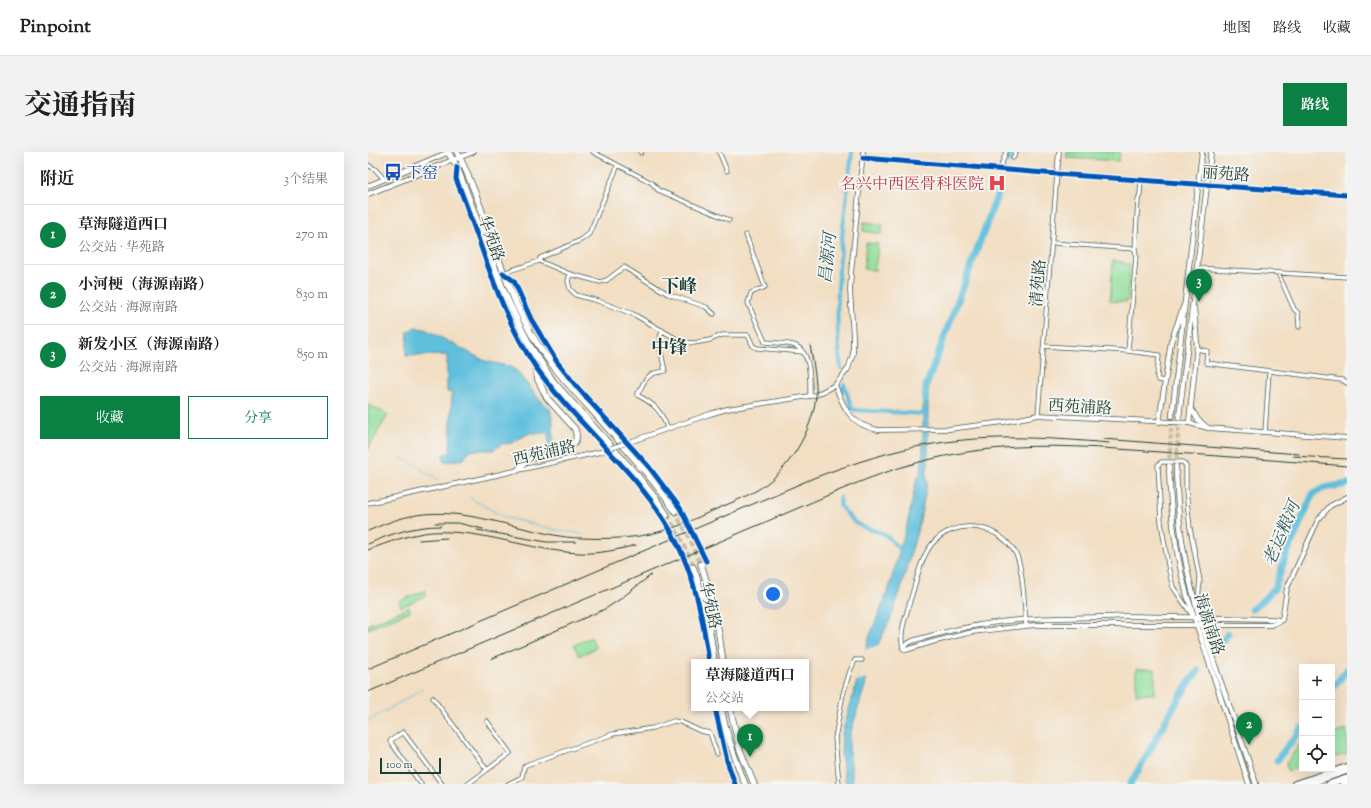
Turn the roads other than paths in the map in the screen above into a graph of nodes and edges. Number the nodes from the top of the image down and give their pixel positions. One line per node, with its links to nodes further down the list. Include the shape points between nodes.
1 (448, 152): 14 (main road, 华苑路); 20 (main road)
2 (473, 152): 11 (main road)
3 (593, 152): 16 (street)
4 (719, 152): 18 (street)
5 (863, 152): 12 (street)
6 (1006, 152): 17 (street)
7 (1016, 152): 13 (street)
8 (1059, 152): 19 (street, 清苑路)
9 (1202, 152): 22 (main road)
10 (1211, 152): 23 (main road)
11 (459, 155): 14 (main road); 33 (main road, 华苑路, via 475,192)
12 (863, 158): 17 (street, 丽苑路); 50 (street, via 851,273 852,354 848,368)
13 (1013, 158)
14 (452, 160): 25 (main road); 42 (main road, 华苑路, via 468,194 505,294)
15 (368, 165): 20 (street)
16 (618, 165): 27 (street, via 652,183 658,190); 31 (street, via 589,234 540,258)
17 (1000, 169): 19 (street, 丽苑路)
18 (728, 171)
19 (1057, 174): 21 (street, 丽苑路); 29 (street, 清苑路)
20 (384, 179): 24 (main road)
21 (1141, 180): 22 (street, 丽苑路); 30 (street)
22 (1198, 184): 23 (street, 丽苑路); 37 (main road)
23 (1207, 184): 26 (street, 丽苑路); 32 (main road)
24 (368, 186)
25 (368, 194)
26 (1347, 194)
27 (729, 220)
28 (746, 235): 46 (street, via 766,287 751,293 748,303 765,342 794,345)
29 (1052, 243): 30 (street); 43 (street, 清苑路)
30 (1135, 249): 45 (street)
31 (539, 261): 33 (street); 34 (street)
32 (1197, 268): 35 (street); 38 (main road)
33 (503, 274): 67 (main road, 华苑路, via 538,345 561,376 645,470)
34 (570, 274): 39 (street, via 600,282 607,280 624,267 668,294 706,307); 41 (street, via 570,289 576,295 633,314)
35 (1278, 274): 36 (street); 40 (street, via 1294,309 1298,312)
36 (1347, 277)
37 (1186, 298): 48 (main road, via 1170,342); 54 (main road)
38 (1193, 299): 44 (main road); 55 (main road)
39 (714, 314)
40 (1299, 327)
41 (662, 330): 46 (street, via 682,342 694,343 722,335 748,335 753,346 757,348); 58 (street, via 660,349 665,371 650,376 638,395 651,402 660,412)
42 (531, 346): 64 (main road, via 541,387 547,398 575,429 577,436 572,446 567,449 528,459); 68 (main road, 华苑路, via 553,381 637,475)
43 (1044, 346): 45 (street); 53 (street, 清苑路)
44 (1197, 349): 47 (street, via 1207,351 1206,363); 52 (main road)
45 (1128, 351): 48 (street, via 1160,355 1157,377 1160,381)
46 (803, 352): 51 (street, via 808,364)
47 (1269, 371): 49 (street, via 1342,380); 60 (street)
48 (1165, 381): 56 (main road)
49 (1347, 383)
50 (835, 385): 51 (street, 西苑浦路); 53 (street, 西苑浦路, via 851,418 868,428 878,430 932,430 1004,422)
51 (810, 396): 58 (street, 西苑浦路, via 727,410)
52 (1191, 408): 57 (main road); 59 (main road, via 1198,420)
53 (1038, 415): 56 (street, 西苑浦路)
54 (1172, 416)
55 (1179, 417)
56 (1159, 422): 57 (street, 西苑浦路)
57 (1189, 424): 59 (street, 西苑浦路)
58 (667, 428): 64 (street, 西苑浦路, bridge, via 600,452)
59 (1208, 428): 60 (street, 西苑浦路)
60 (1265, 432): 61 (street, 西苑浦路)
61 (1347, 438)
62 (1169, 466): 72 (main road, 海源南路, via 1175,543)
63 (1176, 466): 71 (main road, 海源南路, via 1181,538)
64 (518, 470): 66 (street, 西苑浦路)
65 (1347, 497): 75 (street, via 1330,506 1318,520 1288,588)
66 (368, 503)
67 (675, 511)
68 (667, 515)
69 (701, 564): 80 (main road, 华苑路, via 716,616)
70 (693, 568): 79 (main road, 华苑路, via 708,619)
71 (1197, 610): 72 (street, via 1200,581 1190,528 1186,466 1183,462 1161,462 1158,465 1160,509 1169,571 1173,587); 73 (main road, 海源南路)
72 (1194, 617): 73 (street); 74 (street, via 1126,616); 76 (main road, 海源南路)
73 (1199, 618): 75 (street); 76 (main road, 海源南路)
74 (1025, 620): 77 (street); 78 (street, via 945,632 906,644); 78 (street, via 1020,568 1012,548 989,530 961,528 938,539 926,553 903,626)
75 (1282, 620): 76 (street, via 1271,625)
76 (1199, 625): 77 (street); 99 (main road, 海源南路); 100 (main road, 海源南路)
77 (1026, 626): 78 (street, via 972,632 906,650)
78 (903, 648)
79 (714, 659)
80 (723, 659)
81 (862, 660): 98 (street, via 855,660 840,708 835,738)
82 (433, 698): 88 (street)
83 (722, 711): 96 (main road)
84 (731, 711): 97 (main road, via 740,750)
85 (487, 721): 88 (street, via 510,753)
86 (717, 754): 95 (street, via 710,733 674,721 653,728 613,734 526,765 522,777)
87 (1347, 767): 101 (highway)
88 (487, 770): 94 (street)
89 (1347, 771): 102 (main road)
90 (1347, 778): 103 (main road)
91 (1347, 783): 104 (highway)
92 (421, 784): 93 (street, via 390,742 403,732)
93 (442, 784)
94 (468, 784)
95 (508, 784)
96 (745, 784)
97 (754, 784)
98 (839, 784)
99 (1249, 784)
100 (1256, 784)
101 (1295, 784)
102 (1309, 784)
103 (1329, 784)
104 (1343, 784)

